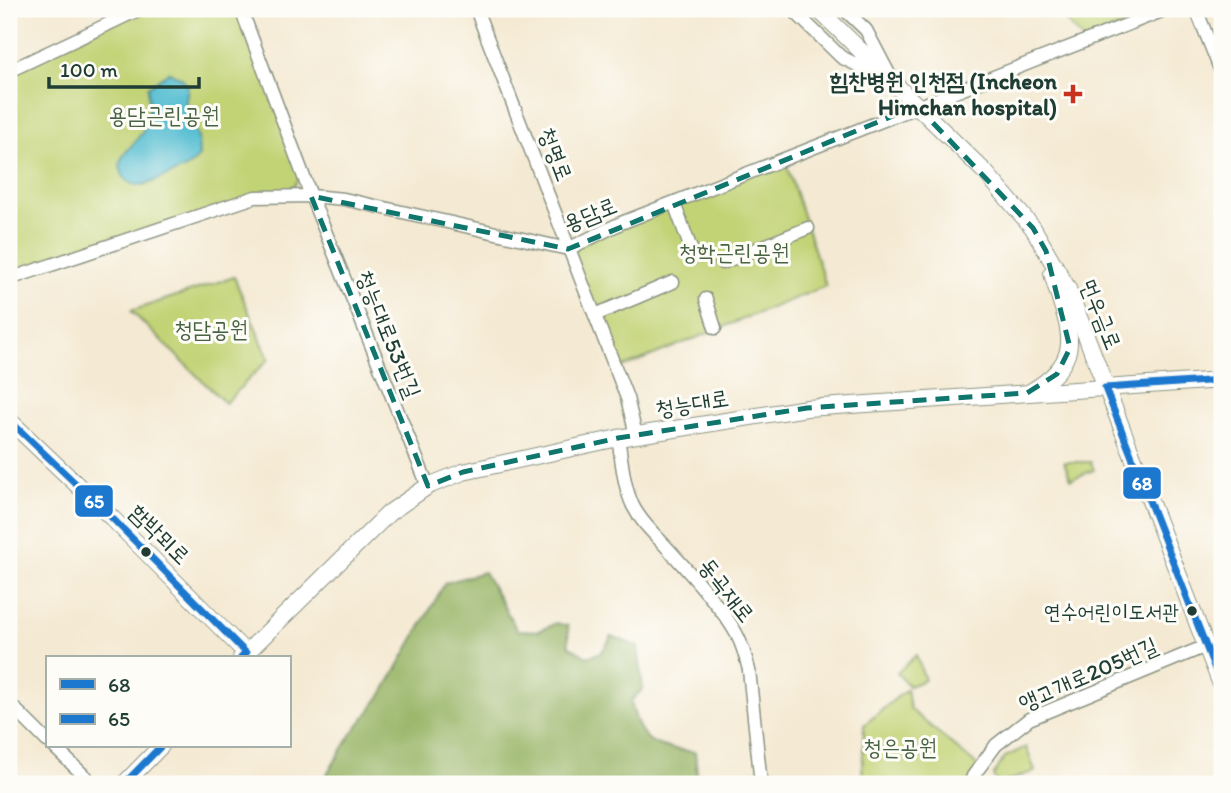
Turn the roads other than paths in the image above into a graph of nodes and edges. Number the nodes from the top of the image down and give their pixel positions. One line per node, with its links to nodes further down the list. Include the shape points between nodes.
1 (140, 9): 9 (street)
2 (241, 9): 13 (street, 청능대로53번길)
3 (476, 9): 16 (street, 청명로)
4 (793, 9): 11 (street, 먼우금로, via 841,57)
5 (818, 9): 11 (main road, 먼우금로)
6 (844, 9): 11 (street, 먼우금로, via 866,30)
7 (1167, 9): 12 (street, 용담로)
8 (1196, 9): 10 (street)
9 (9, 71)
10 (1222, 74)
11 (894, 83): 12 (main road, 먼우금로)
12 (917, 106): 14 (street, 용담로); 18 (main road, 먼우금로, via 985,172 1033,228)
13 (311, 196): 16 (street, 용담로, via 401,210); 20 (street, 용담로, via 255,197); 31 (street, 청능대로53번길)
14 (674, 203): 16 (street, 용담로); 17 (street)
15 (808, 228): 19 (street)
16 (568, 249): 23 (street, 청명로)
17 (691, 249)
18 (1046, 251): 26 (main road, 먼우금로, via 1068,289); 27 (main road, via 1070,348 1057,374)
19 (722, 263)
20 (9, 279)
21 (673, 282): 23 (street)
22 (706, 299): 24 (street)
23 (594, 315): 29 (street, 청명로, via 627,398)
24 (715, 328)
25 (1222, 380): 26 (main road, 청능대로)
26 (1105, 388): 27 (main road, 청능대로); 32 (main road, 먼우금로)
27 (1027, 393): 29 (main road, 청능대로, via 807,408)
28 (9, 420): 33 (main road, 함박뫼로, via 113,519)
29 (636, 435): 30 (main road, 청능대로)
30 (618, 438): 31 (main road, 청능대로, via 463,472); 41 (street, 동곡재로, via 633,505 737,633 745,652)
31 (428, 486): 33 (main road, 청능대로, via 389,513)
32 (1206, 646): 34 (main road, 먼우금로); 42 (street, 앵고개로205번길, via 1029,719 996,745)
33 (244, 656)
34 (1222, 687)
35 (9, 703): 36 (street)
36 (46, 740)
37 (55, 748): 39 (street)
38 (159, 748): 40 (main road)
39 (93, 784)
40 (124, 784)
41 (761, 784)
42 (970, 784)

